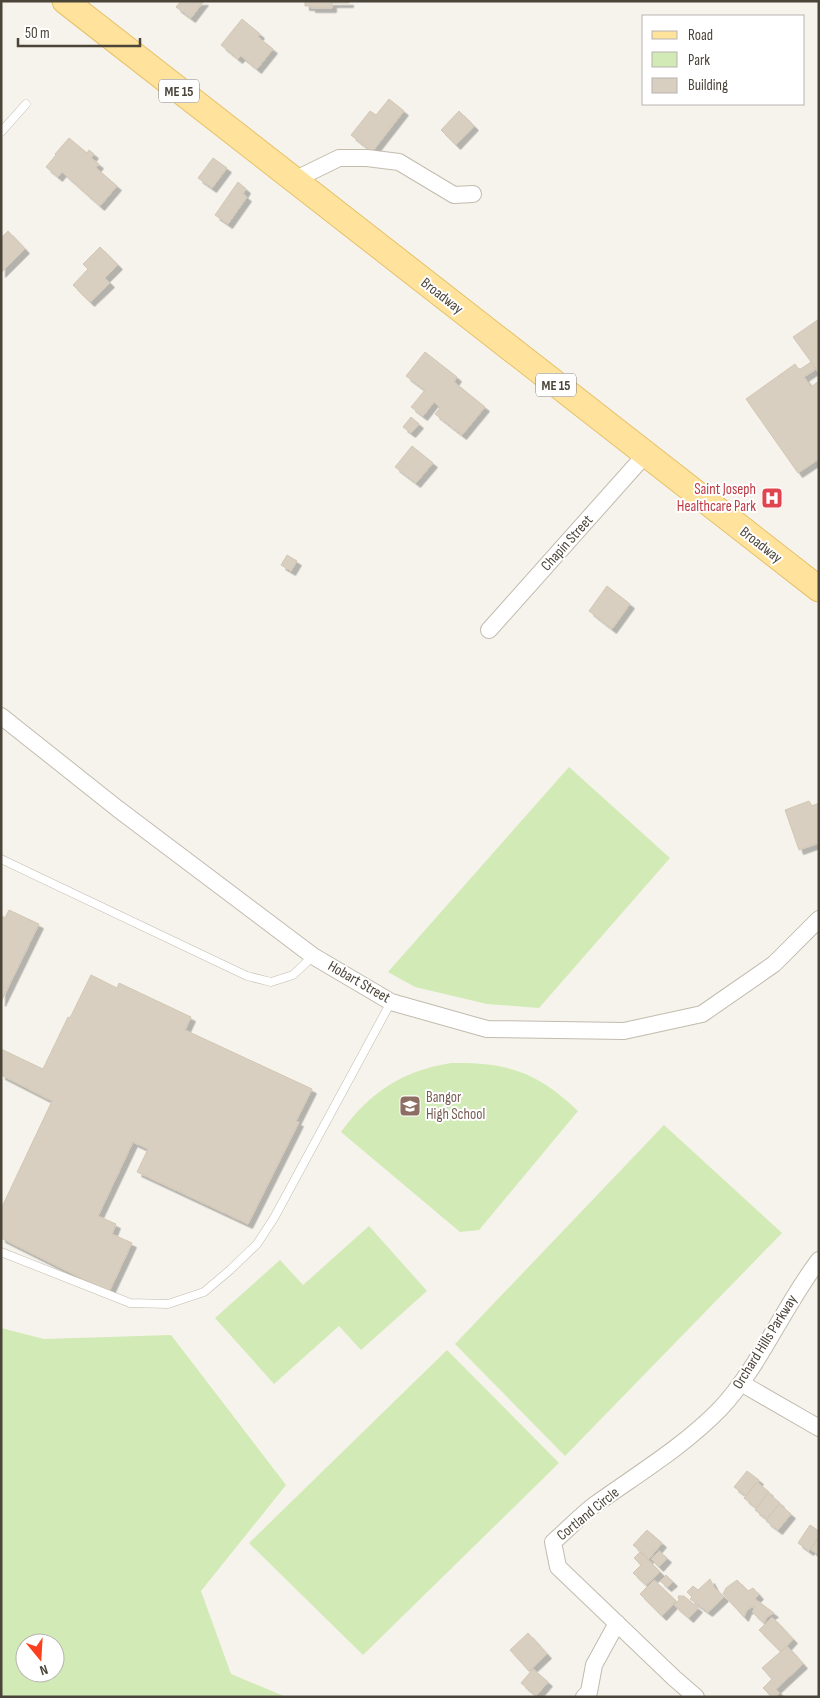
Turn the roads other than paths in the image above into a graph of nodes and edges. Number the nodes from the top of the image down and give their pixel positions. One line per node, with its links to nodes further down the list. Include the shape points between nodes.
1 (65, 1): 4 (main road, Broadway / ME 15)
2 (26, 104): 3 (lane)
3 (1, 132)
4 (294, 180): 5 (street, via 339,158 367,158 399,162 454,195); 6 (main road, Broadway / ME 15)
5 (473, 194)
6 (646, 455): 7 (main road, Broadway / ME 15); 8 (street, Chapin Street)
7 (819, 589)
8 (489, 630)
9 (1, 716): 12 (street, Hobart Street)
10 (1, 859): 12 (lane, via 247,976 271,982 278,980 293,975)
11 (819, 919): 13 (street, Hobart Street, via 774,964 702,1014 624,1031 487,1030)
12 (313, 956): 13 (street, Hobart Street)
13 (391, 1002): 14 (lane, via 274,1218 257,1244 204,1292 168,1304 130,1303)
14 (1, 1252)
15 (819, 1260): 16 (street, Orchard Hills Parkway, via 803,1280)
16 (742, 1383): 17 (street); 18 (street, Orchard Hills Parkway, via 690,1436)
17 (819, 1428)
18 (637, 1476): 19 (street, Cortland Circle, via 592,1507 554,1542 558,1567)
19 (617, 1624): 20 (street, via 594,1665 589,1692); 21 (street, Cortland Circle)
20 (584, 1697)
21 (696, 1697)

